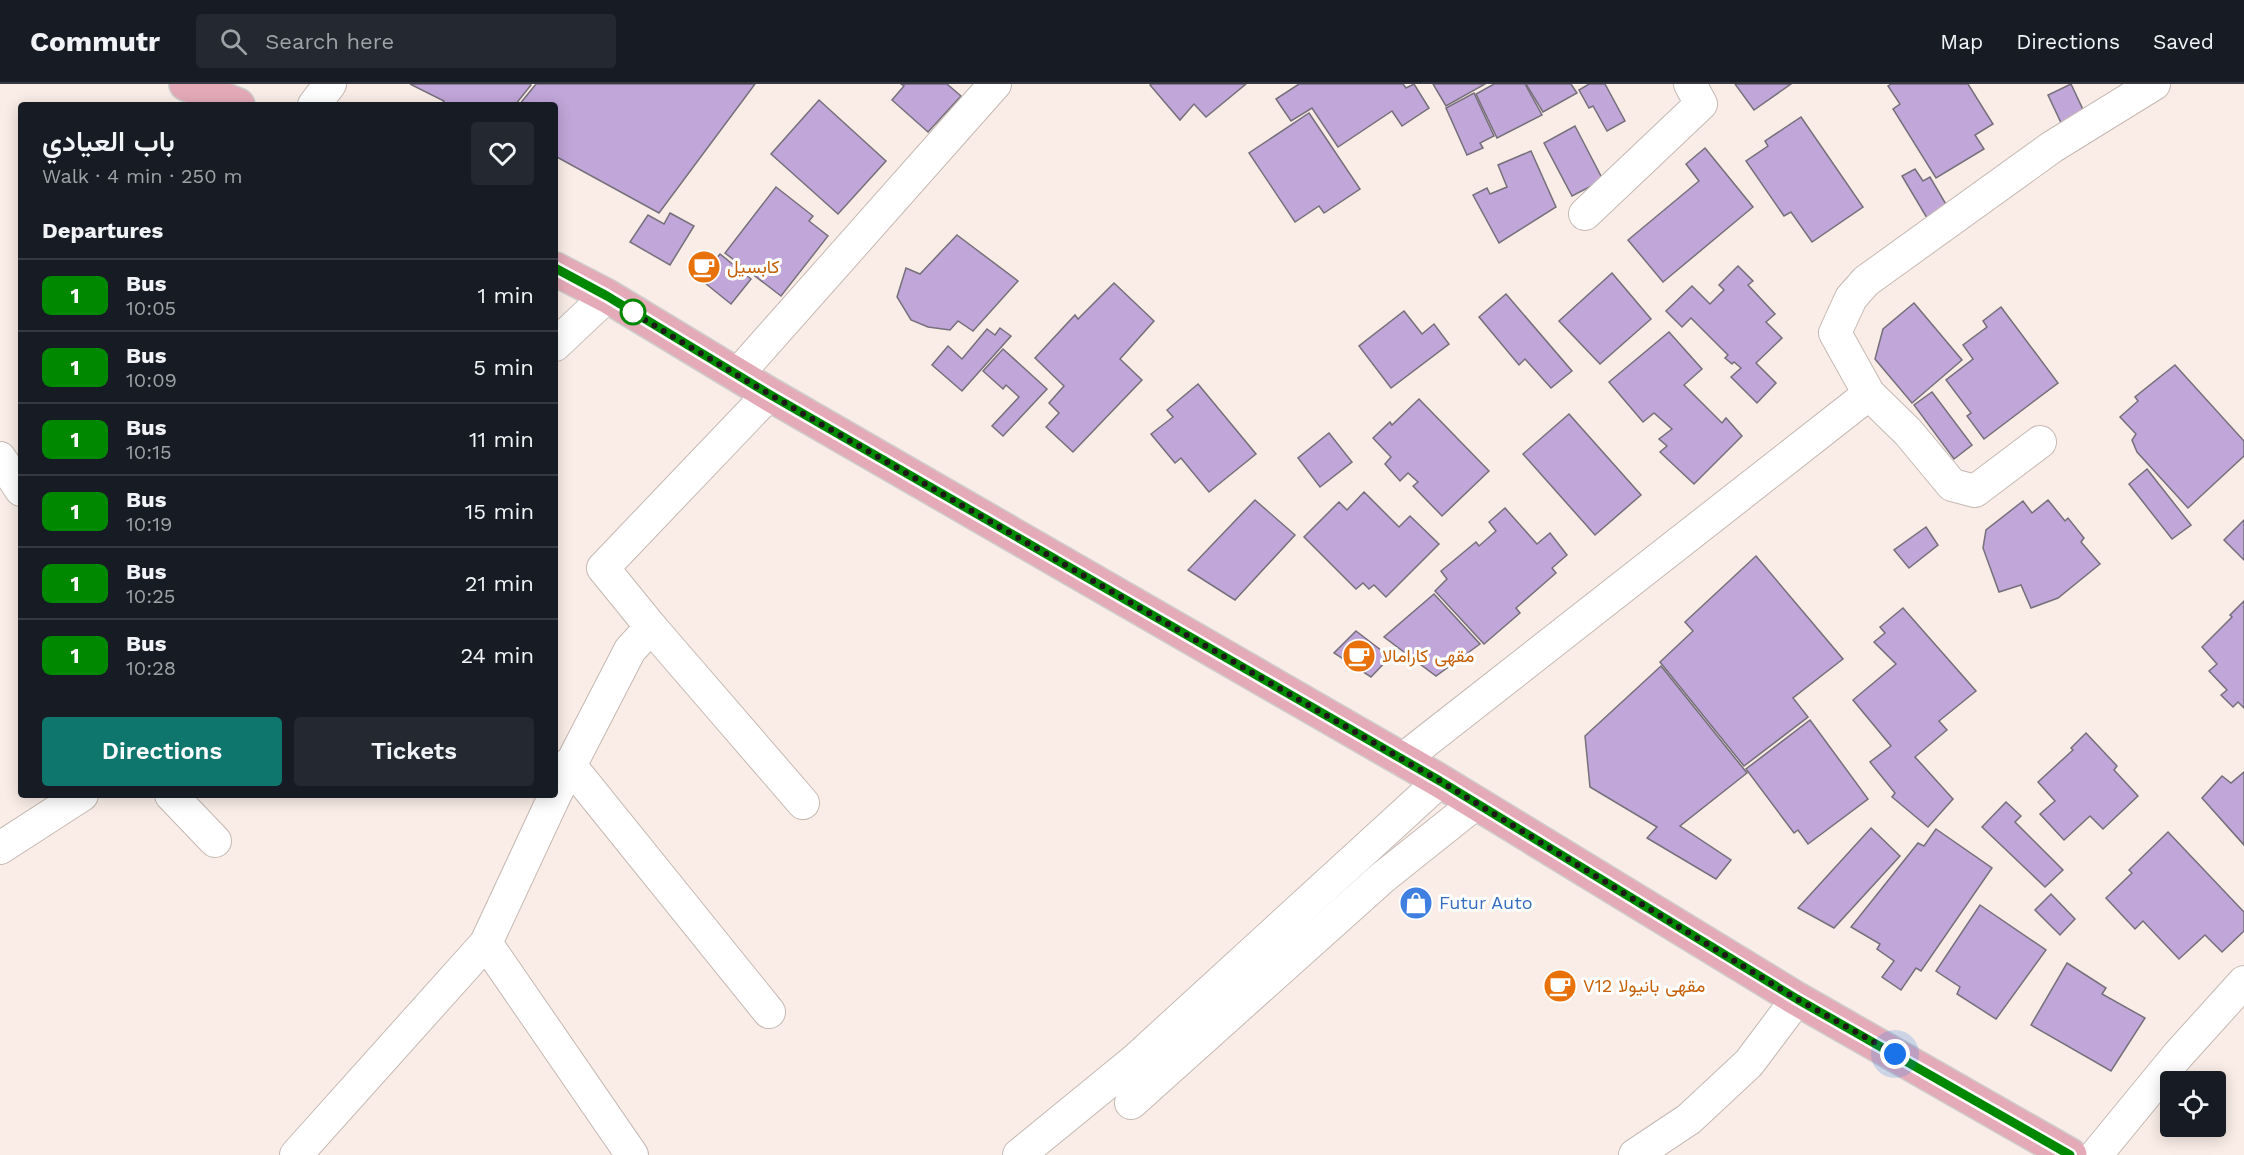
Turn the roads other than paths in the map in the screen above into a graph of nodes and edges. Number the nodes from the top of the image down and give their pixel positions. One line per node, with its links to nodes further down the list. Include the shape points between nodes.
1 (186, 84): 6 (main road)
2 (330, 84): 7 (street)
3 (995, 84): 12 (street)
4 (1690, 84): 8 (street, via 1701,104)
5 (2154, 84): 14 (street, via 2052,147 1866,280 1851,298 1835,333)
6 (231, 102)
7 (316, 102)
8 (1586, 214)
9 (558, 270): 10 (main road)
10 (607, 296): 11 (street); 12 (main road)
11 (558, 342)
12 (738, 374): 13 (main road)
13 (769, 394): 18 (street, via 603,568); 19 (main road)
14 (1869, 394): 15 (street, via 1908,432 1952,485 1975,491); 19 (street)
15 (2040, 442)
16 (0, 458): 17 (street)
17 (18, 485)
18 (651, 627): 20 (street, via 630,651); 26 (street)
19 (1402, 760): 21 (main road)
20 (569, 764): 22 (street); 33 (street)
21 (1440, 781): 27 (main road); 37 (street, via 1134,1061)
22 (558, 788)
23 (77, 798): 29 (street)
24 (174, 798): 28 (street)
25 (554, 798): 30 (street)
26 (803, 803)
27 (1476, 803): 32 (main road); 34 (street, via 1382,878)
28 (215, 840)
29 (0, 848)
30 (486, 943): 35 (street); 36 (street)
31 (2244, 982): 40 (street)
32 (1797, 999): 38 (street, via 1749,1063 1689,1119); 39 (main road)
33 (769, 1012)
34 (1131, 1103)
35 (296, 1155)
36 (632, 1155)
37 (1019, 1155)
38 (1635, 1155)
39 (2070, 1155)
40 (2096, 1155)

